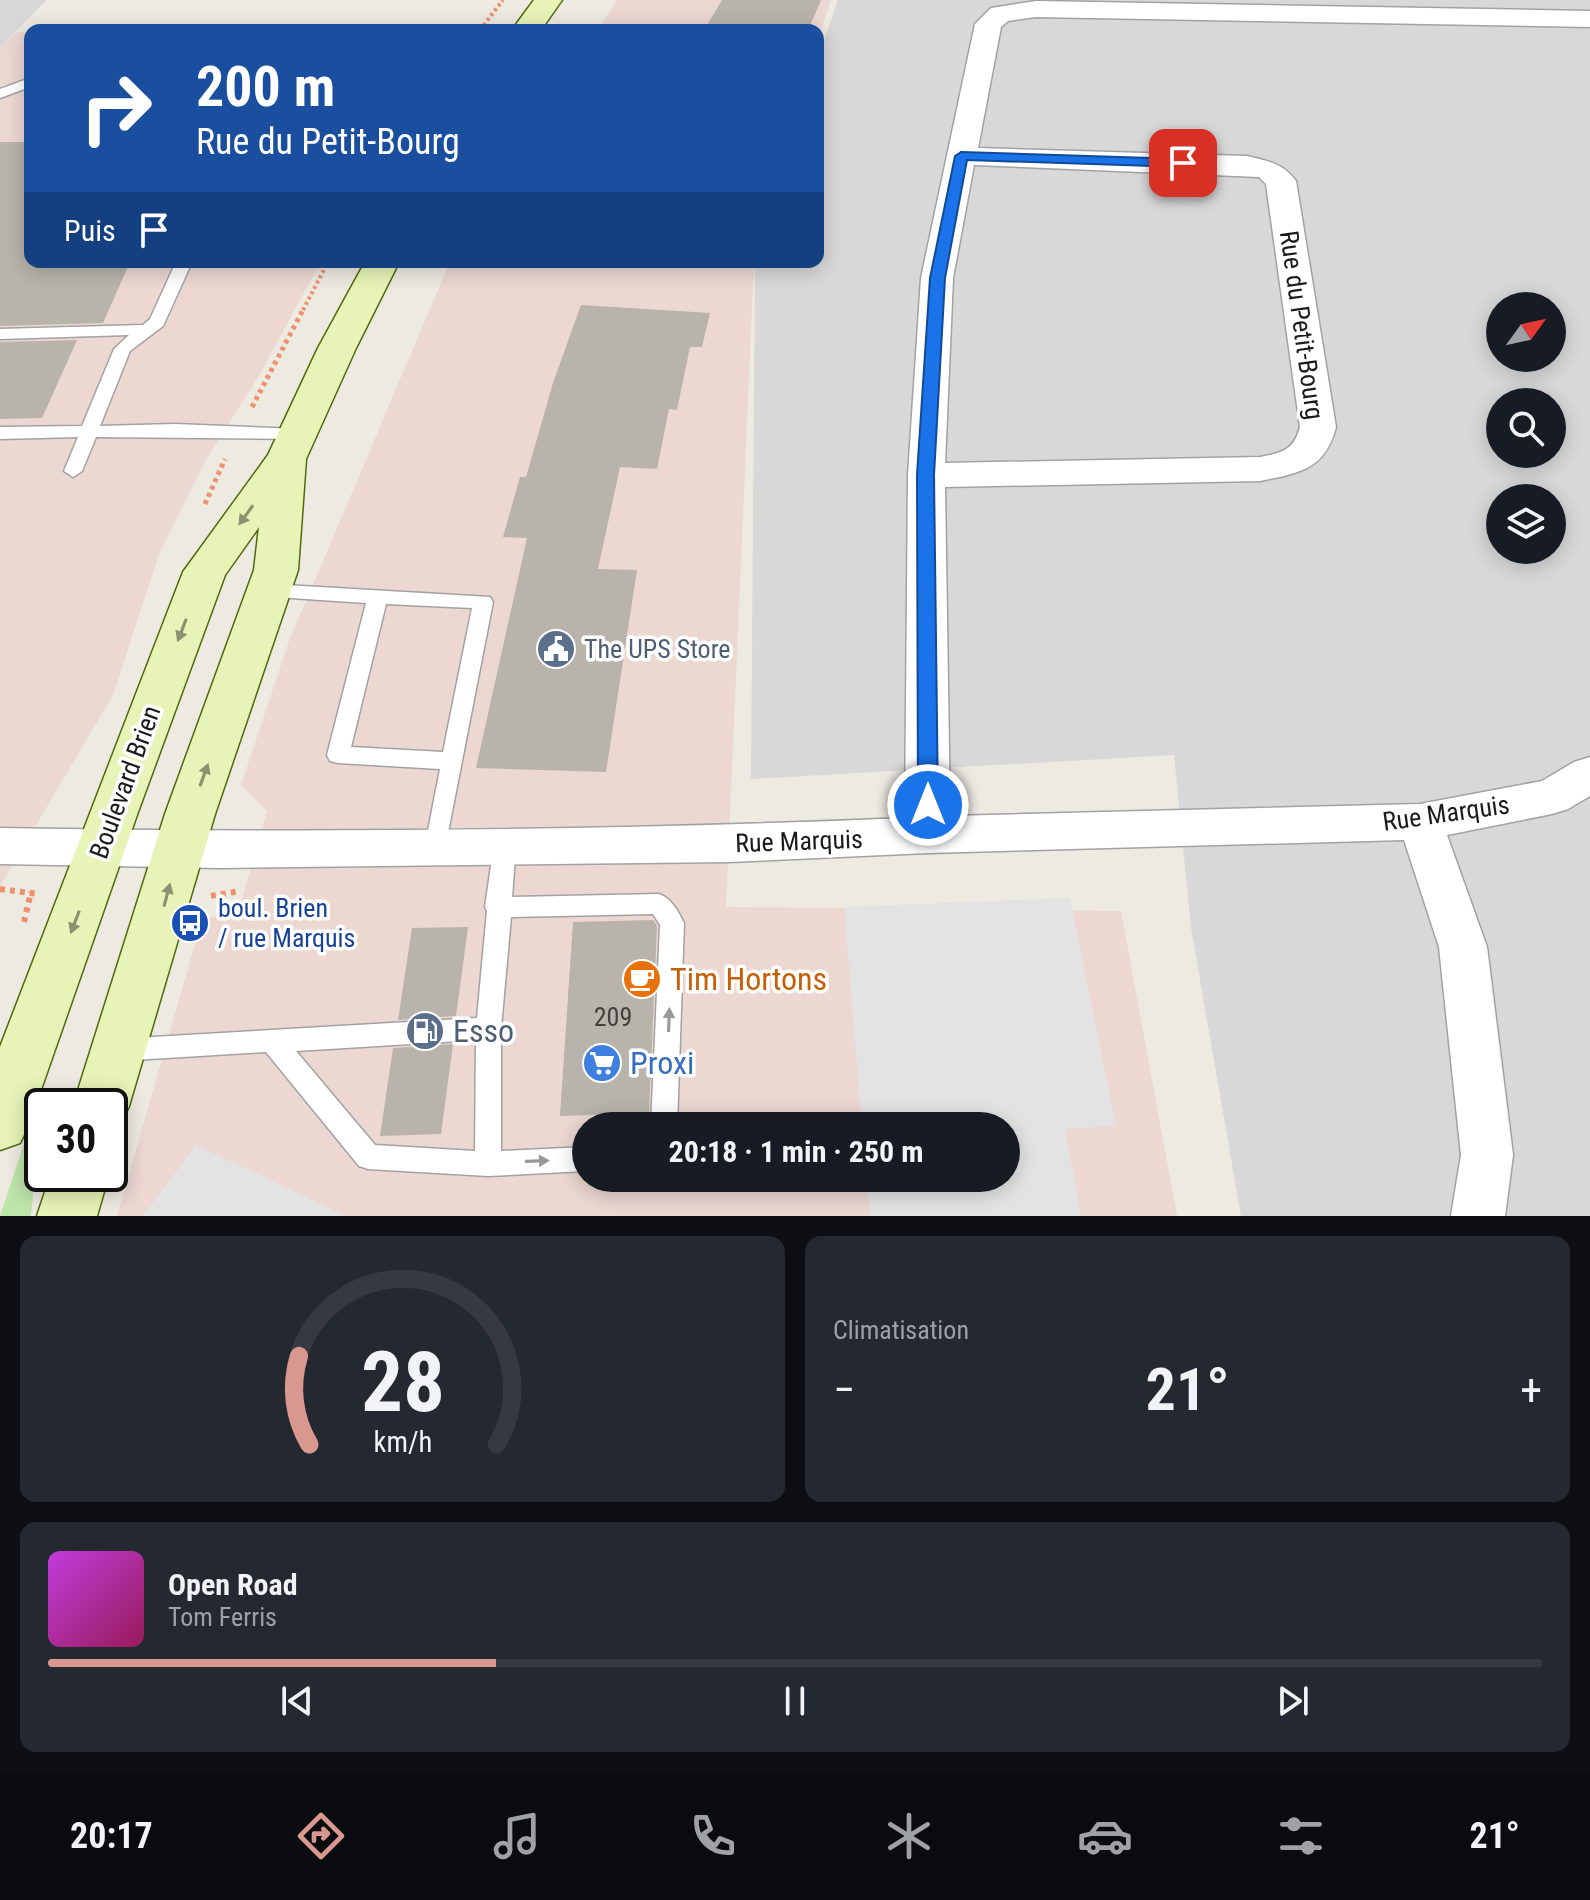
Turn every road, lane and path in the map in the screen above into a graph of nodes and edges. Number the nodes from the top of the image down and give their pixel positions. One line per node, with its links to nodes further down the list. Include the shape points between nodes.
1 (503, 0): 4 (path)
2 (548, 0): 5 (main road)
3 (1590, 19): 8 (street, via 1036,9 1000,14 988,24)
4 (485, 24)
5 (530, 24)
6 (24, 84): 7 (lane)
7 (0, 94)
8 (961, 156): 19 (street, via 937,278); 19 (street, Rue du Petit-Bourg, via 1269,170 1281,181 1318,427 1308,454 1260,469)
9 (181, 268): 12 (lane, via 157,322)
10 (325, 268): 14 (path)
11 (379, 268): 17 (main road, Boulevard Brien)
12 (144, 330): 13 (lane); 15 (lane, via 122,349)
13 (0, 334)
14 (250, 410)
15 (88, 430): 16 (lane); 17 (lane); 18 (lane)
16 (0, 433)
17 (292, 446): 20 (main road, Boulevard Brien, via 276,570); 29 (main road, Boulevard Brien, one-way to 29, via 205,572)
18 (73, 471)
19 (926, 475): 25 (street)
20 (268, 591): 21 (lane); 30 (main road, Boulevard Brien, one-way to 20)
21 (378, 596): 22 (lane, via 483,602); 22 (lane, via 338,755)
22 (453, 761): 28 (lane)
23 (1590, 774): 24 (street, Rue Marquis, via 1552,797)
24 (1420, 822): 25 (street, Rue Marquis); 44 (street, via 1463,947 1487,1155)
25 (928, 835): 26 (street, Rue Marquis, via 730,844)
26 (505, 845): 28 (street, Rue Marquis); 32 (lane)
27 (0, 846): 29 (street, Rue Marquis)
28 (436, 846): 30 (street, Rue Marquis)
29 (100, 848): 30 (street, Rue Marquis); 39 (main road, Boulevard Brien, one-way to 39)
30 (179, 849): 36 (main road, Boulevard Brien, one-way to 30)
31 (0, 889): 33 (path, via 31,892)
32 (497, 907): 34 (lane); 38 (lane, one-way to 32, via 672,923 659,904)
33 (21, 934)
34 (489, 1028): 35 (lane); 41 (lane)
35 (272, 1041): 36 (lane); 41 (lane, via 368,1157)
36 (118, 1050): 37 (main road, Boulevard Brien)
37 (106, 1088)
38 (665, 1112)
39 (0, 1124)
40 (572, 1160): 41 (lane, one-way to 40)
41 (488, 1164)
42 (74, 1192): 43 (main road)
43 (67, 1216)
44 (1478, 1216)

